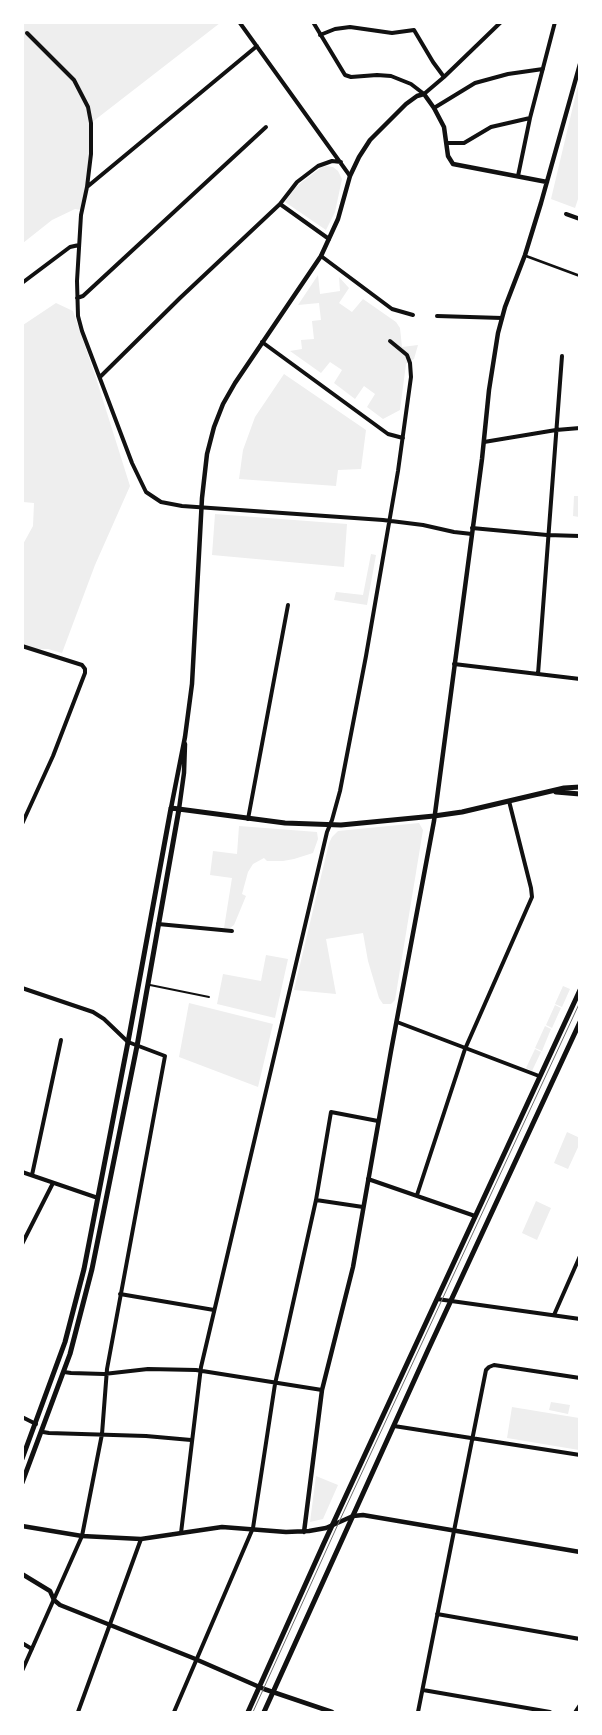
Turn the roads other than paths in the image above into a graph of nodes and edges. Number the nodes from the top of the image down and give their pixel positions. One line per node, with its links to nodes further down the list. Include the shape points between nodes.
1 (313, 22): 6 (street)
2 (501, 22): 10 (street)
3 (555, 22): 9 (street)
4 (240, 23): 7 (street)
5 (27, 33): 20 (street, via 74,80 88,108 91,131)
6 (320, 35): 10 (street, via 350,26 392,33 414,30); 11 (street, via 345,75 391,76 411,84)
7 (257, 46): 16 (street); 20 (street)
8 (580, 64): 19 (street)
9 (543, 69): 12 (street, via 475,83); 13 (street)
10 (444, 77): 11 (street)
11 (424, 94): 12 (street); 17 (street, via 406,104 370,140)
12 (434, 108): 15 (street, via 444,127)
13 (530, 118): 15 (street, via 491,127 464,142); 18 (street)
14 (266, 126): 30 (street, via 84,296)
15 (447, 143): 18 (street, via 448,156 453,164)
16 (341, 162): 17 (street); 21 (street, via 332,161 308,173)
17 (350, 176): 24 (street)
18 (518, 176): 19 (street)
19 (548, 182): 26 (street)
20 (87, 187): 25 (street, via 81,210)
21 (280, 204): 24 (street); 37 (street)
22 (566, 214): 23 (street)
23 (580, 219)
24 (329, 239): 27 (street)
25 (79, 245): 29 (street, via 70,247); 30 (street)
26 (525, 255): 28 (street); 33 (street)
27 (321, 256): 31 (street, via 392,308); 35 (street)
28 (580, 276)
29 (22, 283)
30 (77, 298): 37 (street, via 82,331)
31 (413, 315)
32 (437, 316): 33 (street)
33 (502, 318): 41 (street, via 489,390)
34 (390, 341): 40 (street, via 406,354 411,366)
35 (262, 342): 40 (street, via 388,434); 42 (street, via 230,390 218,415 207,454)
36 (562, 356): 39 (street)
37 (100, 377): 42 (street, via 138,479 146,492 161,502)
38 (580, 428): 39 (street)
39 (556, 430): 41 (street); 46 (street)
40 (403, 438): 43 (street)
41 (484, 442): 44 (street)
42 (202, 507): 43 (street); 53 (street, via 194,656)
43 (389, 521): 45 (street); 63 (street, via 345,770)
44 (472, 528): 45 (street); 46 (street)
45 (472, 534): 50 (street)
46 (547, 535): 47 (street); 51 (street)
47 (580, 536)
48 (288, 605): 61 (street)
49 (22, 646): 62 (street, via 85,668 53,756)
50 (454, 664): 51 (street); 60 (street)
51 (538, 674): 52 (street)
52 (580, 679)
53 (185, 737): 58 (street); 59 (street)
54 (580, 787): 55 (main road)
55 (551, 792): 56 (main road); 57 (main road)
56 (580, 794)
57 (509, 801): 60 (main road); 75 (street, via 532,897)
58 (171, 808): 59 (main road); 73 (main road)
59 (179, 809): 61 (main road); 64 (main road)
60 (434, 816): 63 (main road); 70 (street)
61 (248, 819): 63 (main road)
62 (22, 824)
63 (330, 825): 92 (street)
64 (158, 924): 65 (street); 66 (main road)
65 (232, 931)
66 (148, 985): 69 (lane); 74 (main road)
67 (22, 988): 73 (street, via 93,1012)
68 (580, 990): 76 (main road)
69 (209, 997)
70 (396, 1022): 75 (street); 77 (street)
71 (580, 1022): 91 (main road)
72 (61, 1040): 79 (street)
73 (128, 1042): 74 (street); 83 (main road)
74 (137, 1046): 89 (street, via 164,1056); 96 (main road, via 92,1269)
75 (466, 1048): 76 (street); 82 (street)
76 (539, 1076): 86 (main road)
77 (378, 1121): 80 (street); 84 (street, via 331,1112)
78 (22, 1172): 79 (street)
79 (32, 1175): 81 (street)
80 (368, 1179): 82 (street); 85 (street)
81 (52, 1183): 83 (street); 87 (street)
82 (417, 1195): 86 (street)
83 (98, 1198): 102 (main road, via 74,1311)
84 (316, 1200): 85 (street); 99 (street)
85 (363, 1206): 100 (street, via 353,1267)
86 (475, 1216): 90 (main road)
87 (22, 1244)
88 (580, 1256): 93 (street)
89 (120, 1294): 92 (street); 97 (street)
90 (437, 1299): 91 (street); 112 (main road)
91 (451, 1301): 93 (street); 103 (main road)
92 (214, 1310): 95 (street)
93 (554, 1315): 94 (street)
94 (580, 1319)
95 (200, 1371): 97 (street, via 148,1369); 99 (street); 107 (street)
96 (64, 1372): 97 (street); 104 (main road)
97 (106, 1374): 105 (street)
98 (580, 1378): 106 (street, via 489,1366)
99 (275, 1384): 100 (street); 114 (street)
100 (322, 1390): 116 (street)
101 (22, 1417): 102 (street)
102 (36, 1424): 109 (main road)
103 (394, 1426): 106 (street); 111 (main road)
104 (43, 1432): 105 (street); 110 (main road)
105 (102, 1434): 107 (street); 118 (street)
106 (472, 1438): 108 (street); 115 (street)
107 (191, 1440): 117 (street)
108 (580, 1455)
109 (22, 1458)
110 (22, 1483)
111 (353, 1516): 112 (street); 115 (street, via 365,1515); 132 (main road)
112 (332, 1525): 116 (street); 130 (main road)
113 (22, 1526): 118 (street)
114 (253, 1528): 116 (street); 117 (street, via 222,1527); 128 (street)
115 (453, 1530): 120 (street); 123 (street)
116 (304, 1532)
117 (181, 1533): 119 (street)
118 (82, 1536): 119 (street); 122 (street)
119 (141, 1539): 124 (street)
120 (580, 1552)
121 (22, 1574): 122 (street, via 50,1590)
122 (54, 1600): 124 (street); 127 (street)
123 (437, 1614): 125 (street); 131 (street)
124 (110, 1626): 128 (street); 134 (street)
125 (580, 1639)
126 (22, 1643): 127 (street)
127 (32, 1649): 129 (street)
128 (198, 1660): 130 (street); 135 (street)
129 (22, 1671)
130 (260, 1687): 132 (street); 136 (main road)
131 (423, 1690): 139 (street); 140 (street)
132 (273, 1692): 137 (main road); 138 (street)
133 (580, 1706): 141 (main road)
134 (78, 1712)
135 (174, 1712)
136 (248, 1712)
137 (264, 1712)
138 (332, 1712)
139 (418, 1712)
140 (550, 1712)
141 (576, 1712)

